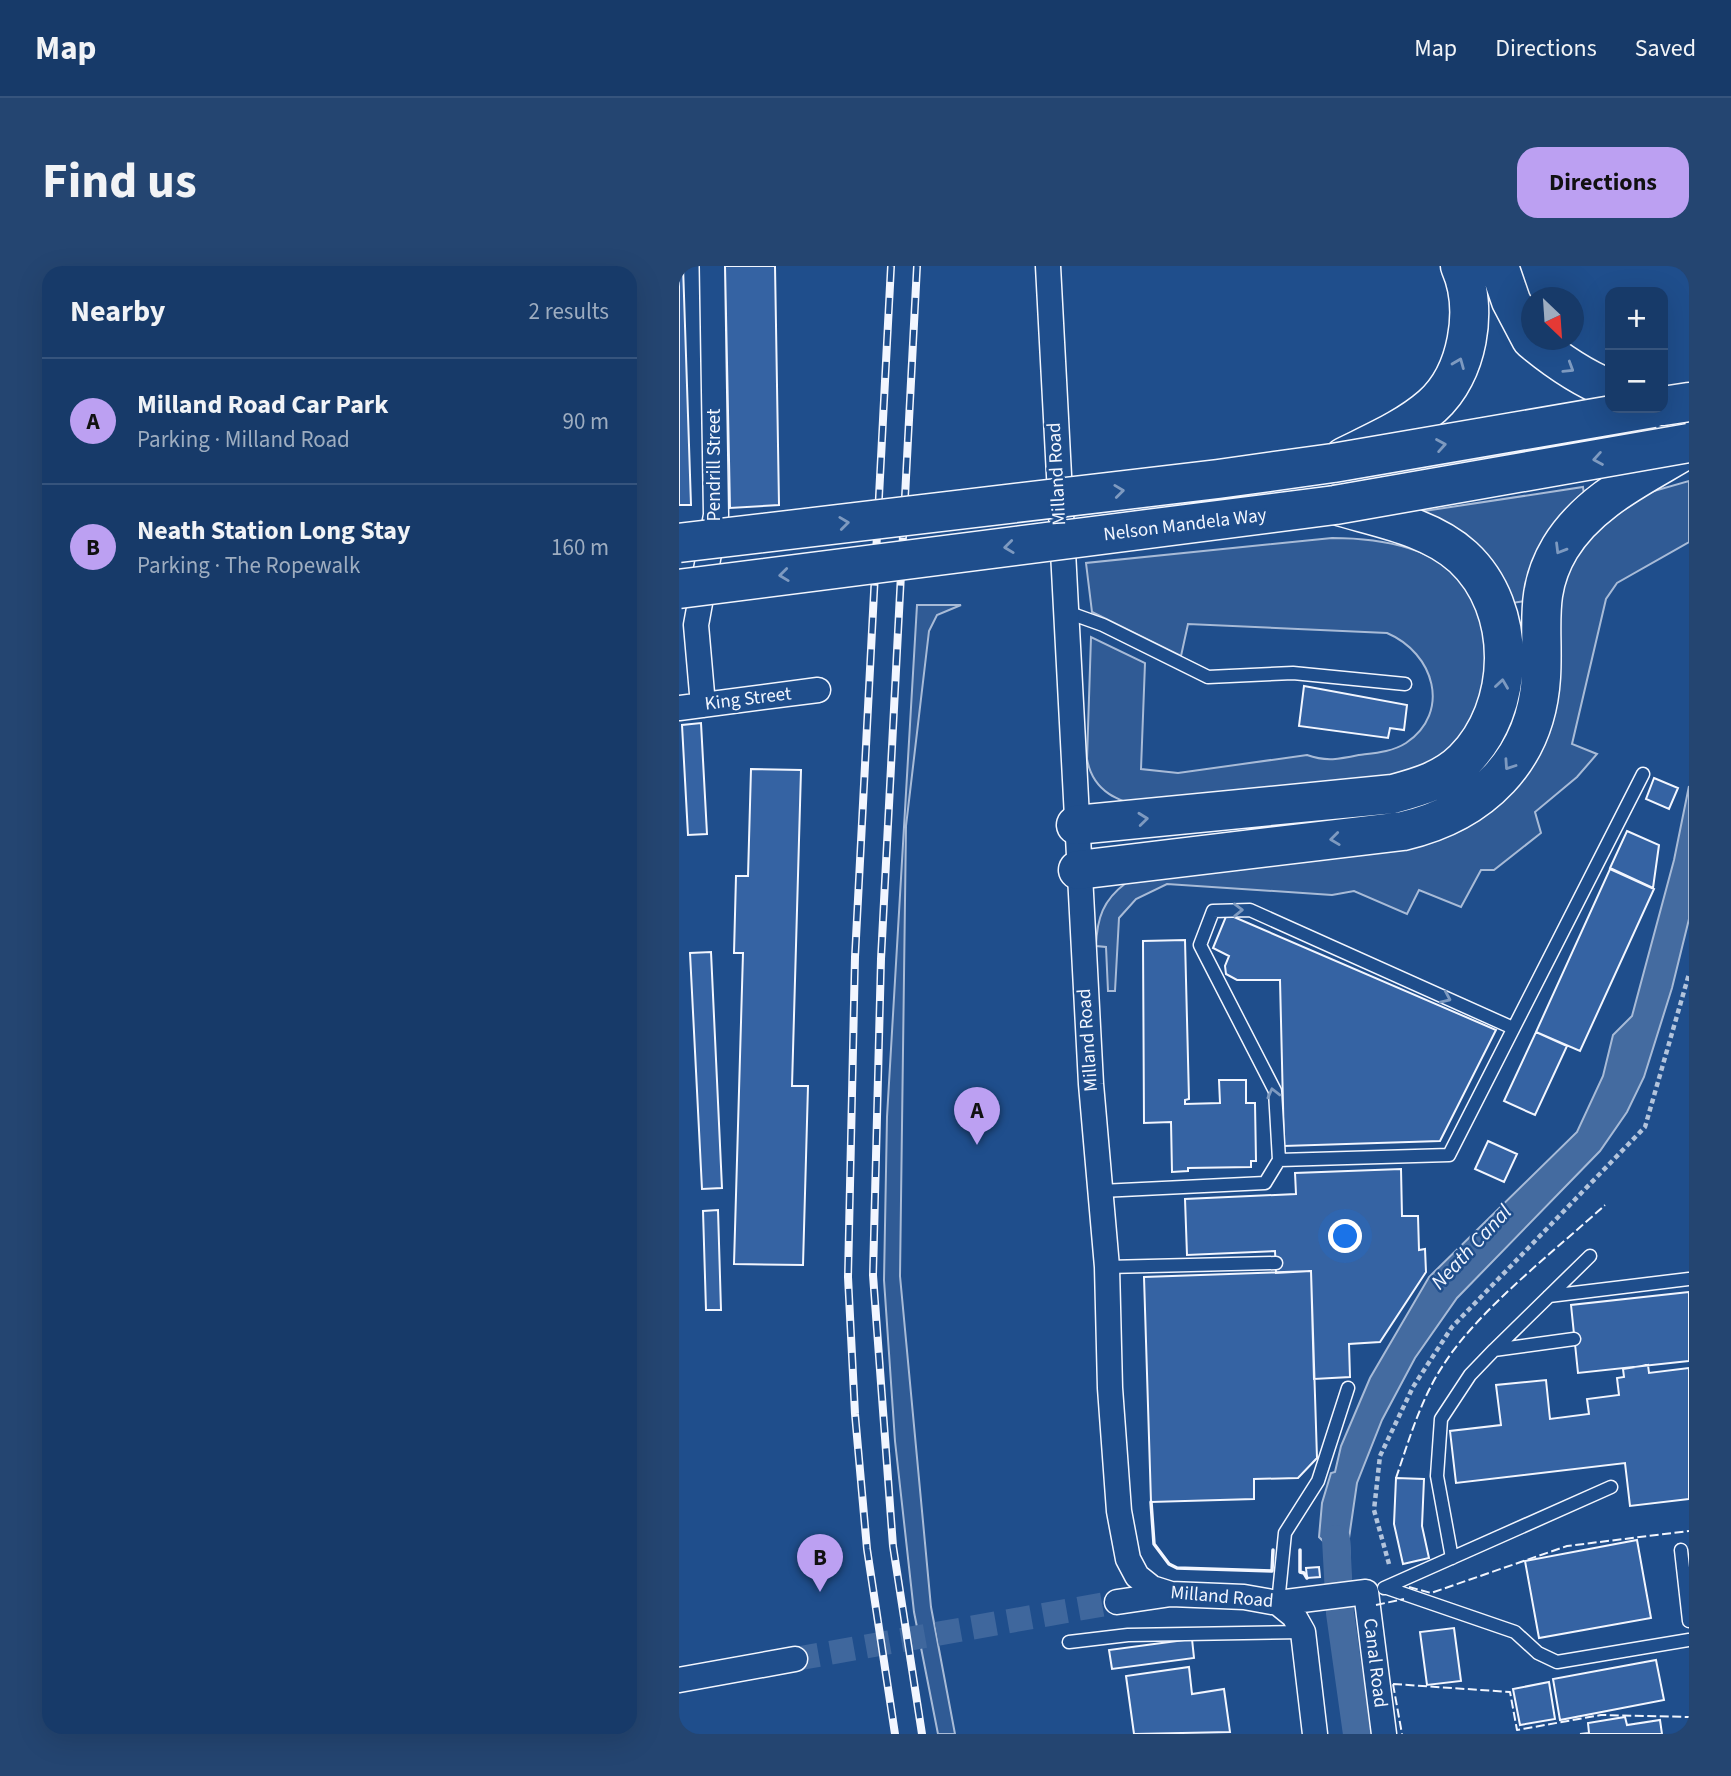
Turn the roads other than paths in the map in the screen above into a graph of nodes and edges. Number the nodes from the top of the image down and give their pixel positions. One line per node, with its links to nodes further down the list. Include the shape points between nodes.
1 (712, 266): 21 (street, Pendrill Street, via 716,514 696,625)
2 (1048, 266): 18 (street, Milland Road)
3 (1460, 266): 14 (main road, one-way to 3, via 1406,425 1434,404 1461,363 1470,316 1466,278)
4 (1499, 266): 5 (main road)
5 (1521, 319)
6 (1546, 350): 7 (main road, one-way to 7, via 1568,368)
7 (1605, 386)
8 (1668, 392): 9 (main road)
9 (1689, 392)
10 (1689, 402): 11 (main road)
11 (1668, 405)
12 (1624, 413): 14 (main road, one-way to 12, bridge)
13 (1689, 445): 15 (main road, Nelson Mandela Way, one-way to 15, bridge); 24 (main road, one-way to 24, via 1602,500 1560,547 1539,603 1538,702 1531,726 1501,777 1459,812 1403,831)
14 (1333, 463): 16 (main road, one-way to 14, bridge)
15 (1335, 505): 17 (main road, Nelson Mandela Way, one-way to 17, bridge); 23 (main road, one-way to 15, via 1393,794 1447,774 1480,741 1499,700 1504,648 1501,626 1483,583 1464,558 1445,544 1418,530)
16 (679, 543)
17 (679, 589)
18 (1064, 611): 19 (lane, via 1103,625 1208,677 1293,673); 23 (street, Milland Road)
19 (1405, 684)
20 (818, 690): 21 (street, King Street)
21 (691, 706)
22 (1643, 774): 25 (lane)
23 (1076, 825): 24 (street, Milland Road)
24 (1078, 870): 27 (street, Milland Road)
25 (1513, 1028): 26 (lane, via 1449,1155); 26 (lane, one-way to 25, via 1275,1091 1200,945 1213,911 1250,910)
26 (1279, 1160): 27 (lane, via 1265,1183)
27 (1101, 1191): 30 (street, Milland Road)
28 (1590, 1256): 32 (lane)
29 (1276, 1263): 30 (lane)
30 (1107, 1267): 40 (street, Milland Road, via 1109,1388 1122,1535 1137,1576 1152,1588)
31 (1689, 1279): 32 (lane)
32 (1549, 1296): 34 (lane)
33 (1574, 1339): 34 (lane)
34 (1494, 1350): 38 (lane, via 1470,1374 1441,1419 1437,1476)
35 (1349, 1388): 42 (lane, via 1318,1481 1285,1532)
36 (1611, 1487): 38 (lane)
37 (1681, 1550): 43 (lane)
38 (1452, 1558): 39 (lane)
39 (1383, 1588): 42 (street, Milland Road); 45 (lane, via 1515,1632 1538,1653 1557,1662); 50 (street, Canal Road)
40 (1171, 1594): 41 (street); 42 (street, Milland Road)
41 (1118, 1602)
42 (1278, 1603): 44 (street, via 1294,1616)
43 (1689, 1621)
44 (1303, 1632): 46 (lane, via 1128,1635); 49 (street)
45 (1689, 1640)
46 (1069, 1642)
47 (795, 1659): 48 (street)
48 (679, 1680)
49 (1315, 1734)
50 (1384, 1734)

